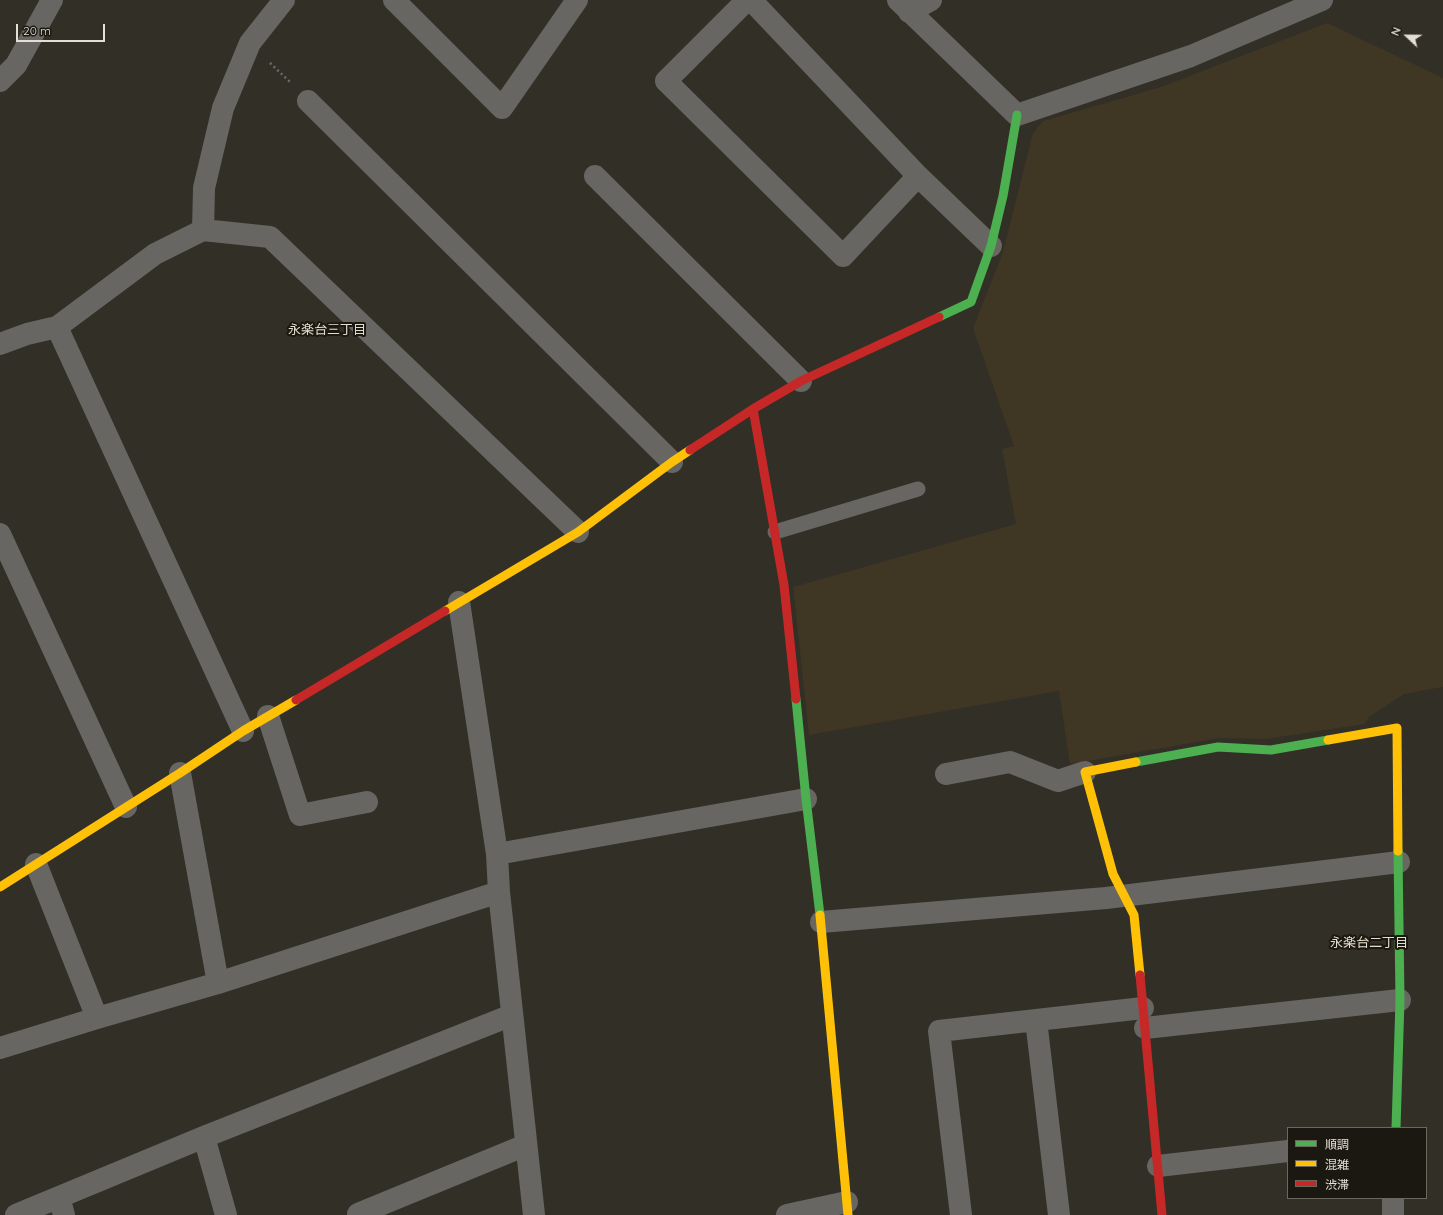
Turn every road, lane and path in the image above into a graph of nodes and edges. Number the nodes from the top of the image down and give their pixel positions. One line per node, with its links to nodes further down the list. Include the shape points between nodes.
1 (52, 0): 11 (street, via 16,65)
2 (284, 0): 10 (street)
3 (394, 0): 4 (street, via 502,108)
4 (577, 0)
5 (747, 0): 15 (street, via 666,82 844,256)
6 (751, 0): 15 (street)
7 (931, 0): 9 (street)
8 (1322, 0): 13 (street, via 1191,56)
9 (904, 6): 13 (street)
10 (250, 43): 12 (path); 16 (street, via 218,130 204,188)
11 (0, 81)
12 (308, 100): 22 (street)
13 (1017, 116): 17 (street, via 1004,196)
14 (595, 176): 20 (street)
15 (918, 176): 17 (street)
16 (203, 230): 18 (street, via 156,254); 24 (street, via 270,237)
17 (991, 246): 20 (street, via 971,302)
18 (57, 327): 19 (street); 29 (street)
19 (0, 344)
20 (801, 381): 21 (street)
21 (753, 409): 22 (street); 25 (street)
22 (672, 462): 24 (street)
23 (918, 488): 25 (lane)
24 (578, 532): 27 (street)
25 (775, 532): 33 (street, via 784,585)
26 (0, 534): 35 (street)
27 (459, 602): 28 (street); 36 (street)
28 (268, 716): 29 (street); 34 (street, via 300,815)
29 (243, 731): 31 (street)
30 (1085, 772): 32 (street, via 1058,781 1010,762); 37 (street, via 1218,747 1271,750 1397,728); 41 (street, via 1113,874)
31 (180, 773): 35 (street); 43 (street)
32 (946, 774)
33 (806, 799): 36 (street); 42 (street)
34 (367, 802)
35 (126, 807): 38 (street)
36 (497, 854): 40 (street)
37 (1399, 862): 41 (street); 44 (street)
38 (36, 864): 39 (street); 46 (street)
39 (1, 883)
40 (499, 892): 43 (street); 45 (street)
41 (1124, 896): 42 (street); 47 (street, via 1134,915)
42 (821, 922): 57 (street)
43 (218, 983): 46 (street)
44 (1400, 1000): 47 (street); 50 (street)
45 (512, 1015): 51 (street); 52 (street)
46 (97, 1018): 49 (street)
47 (1144, 1018): 48 (street); 54 (street)
48 (1036, 1020): 63 (street, via 939,1031); 64 (street)
49 (0, 1048)
50 (1396, 1127)
51 (204, 1137): 56 (street); 60 (street)
52 (526, 1145): 58 (street); 61 (street)
53 (1287, 1151): 54 (street)
54 (1158, 1166): 65 (street)
55 (1393, 1199): 66 (street)
56 (61, 1206): 59 (street)
57 (848, 1209): 62 (street)
58 (358, 1214)
59 (16, 1215)
60 (226, 1215)
61 (534, 1215)
62 (787, 1215)
63 (961, 1215)
64 (1060, 1215)
65 (1162, 1215)
66 (1393, 1215)

